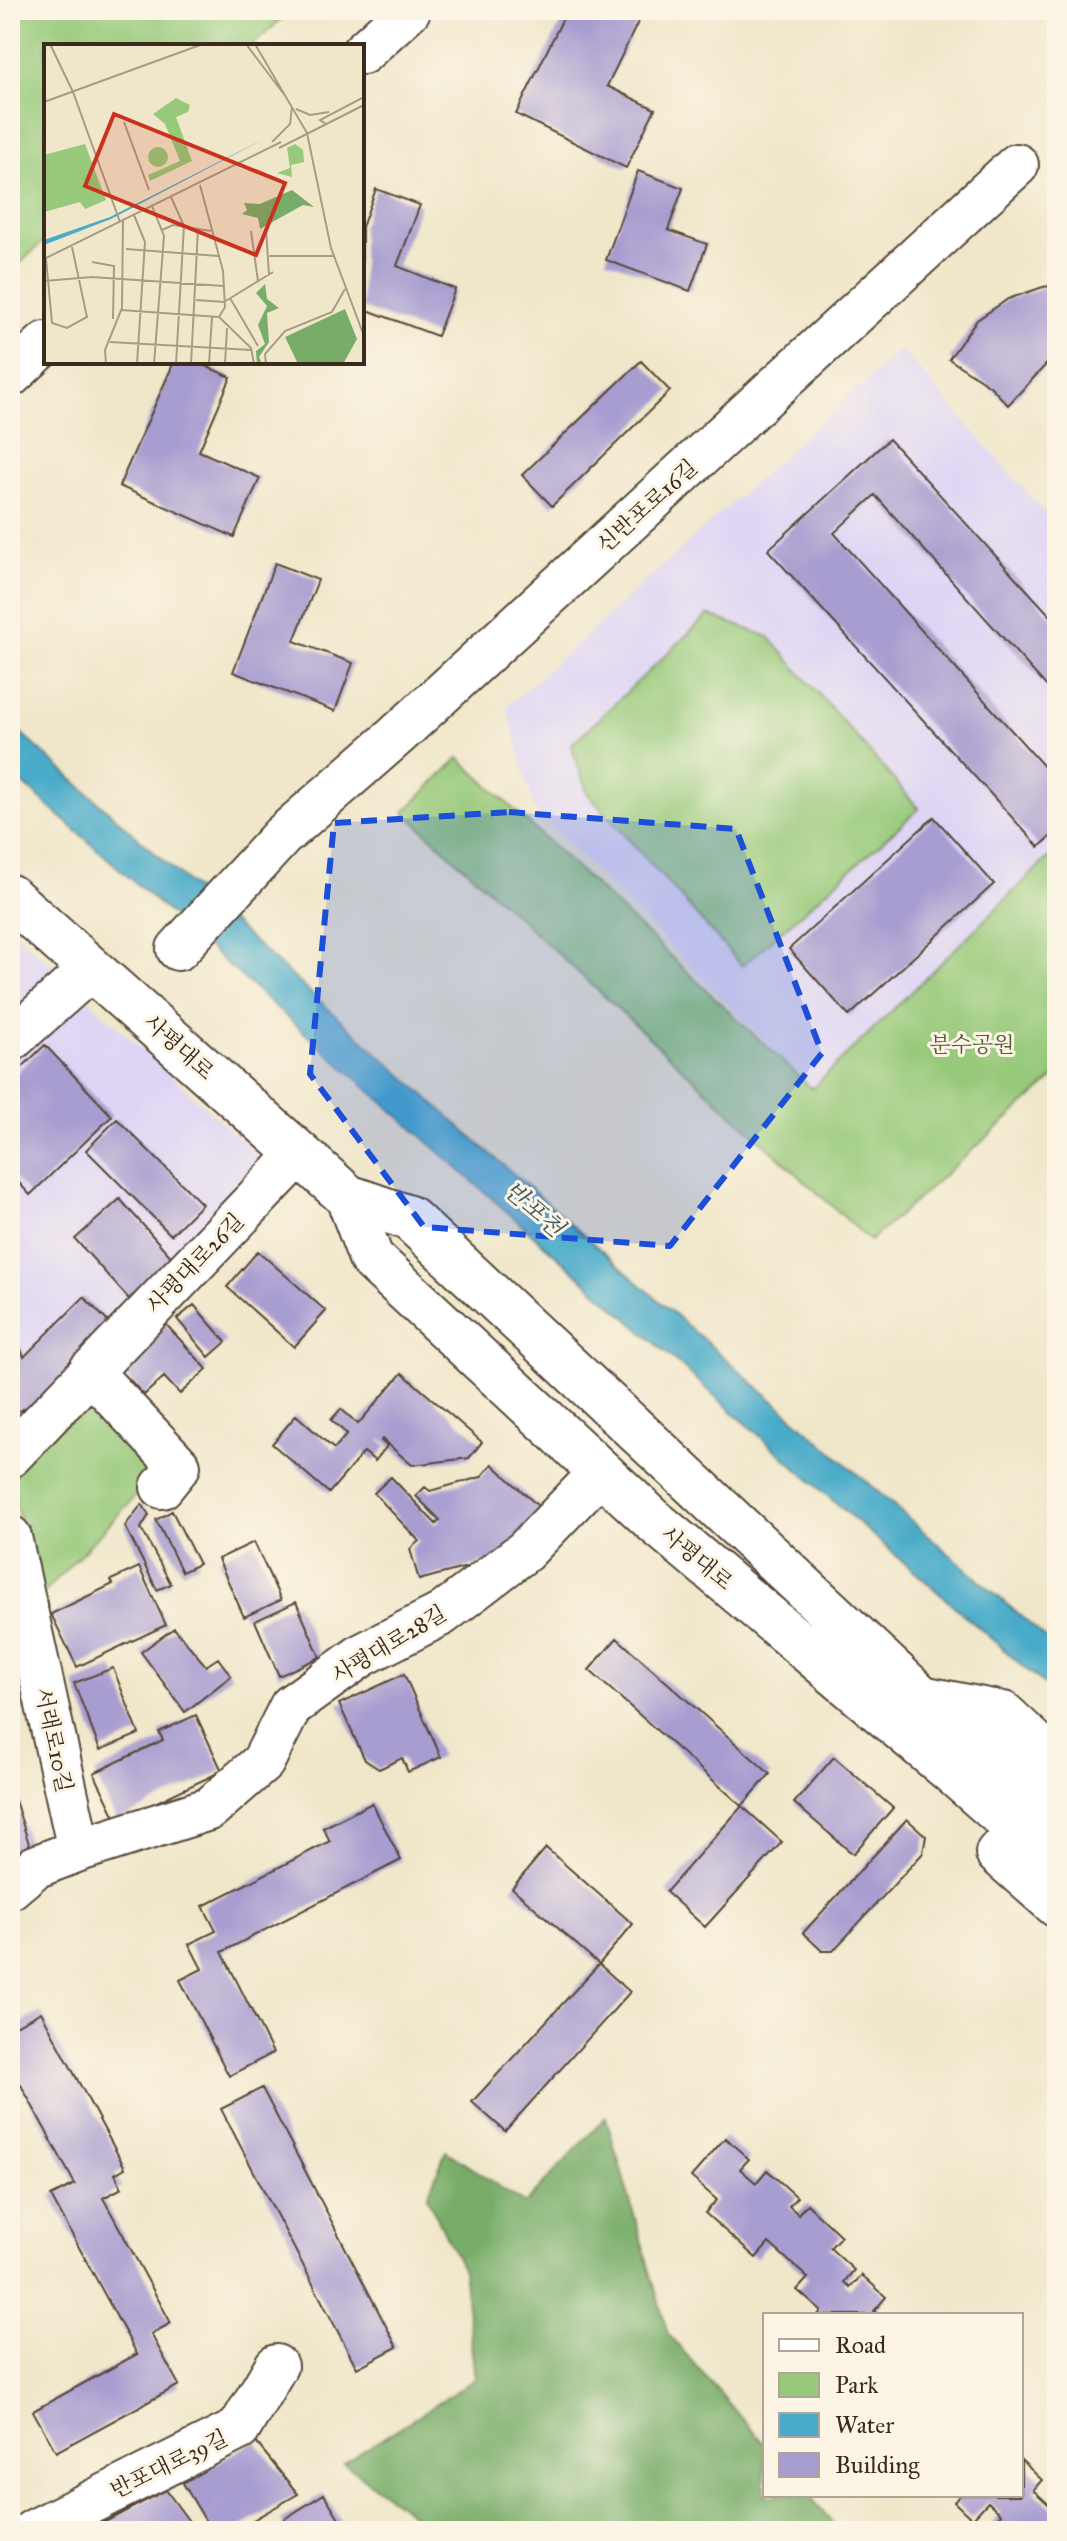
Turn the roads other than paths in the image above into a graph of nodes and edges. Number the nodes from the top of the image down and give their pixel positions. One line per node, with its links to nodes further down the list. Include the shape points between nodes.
1 (409, 10): 2 (street)
2 (364, 51)
3 (1017, 165): 7 (street, 신반포로16길, via 273,844)
4 (44, 345): 5 (street)
5 (10, 376)
6 (10, 897): 8 (main road, 사평대로)
7 (178, 949)
8 (91, 969): 9 (street); 10 (main road, 사평대로)
9 (10, 1041)
10 (299, 1154): 11 (main road, 사평대로); 12 (street, 사평대로26길)
11 (348, 1197): 14 (main road, 사평대로, via 371,1258); 18 (main road, 사평대로, via 409,1218)
12 (90, 1371): 13 (street, 사평대로26길); 15 (street, via 179,1466)
13 (10, 1456)
14 (600, 1473): 20 (main road, 사평대로); 22 (street, 사평대로28길, via 525,1551 442,1614 362,1655 291,1706 263,1762 209,1809)
15 (162, 1487)
16 (10, 1537): 17 (street, 서래로10길)
17 (25, 1676): 22 (street, 서래로10길)
18 (922, 1698): 19 (main road, via 1003,1714); 21 (main road, 사평대로)
19 (1057, 1764)
20 (951, 1771): 23 (main road, 사평대로); 25 (main road, via 966,1824)
21 (1057, 1820)
22 (79, 1850): 24 (street, 사평대로28길, via 35,1867)
23 (1057, 1864)
24 (10, 1888)
25 (1057, 1905)
26 (276, 2366): 27 (street, 반포대로39길, via 239,2429)
27 (58, 2526)

